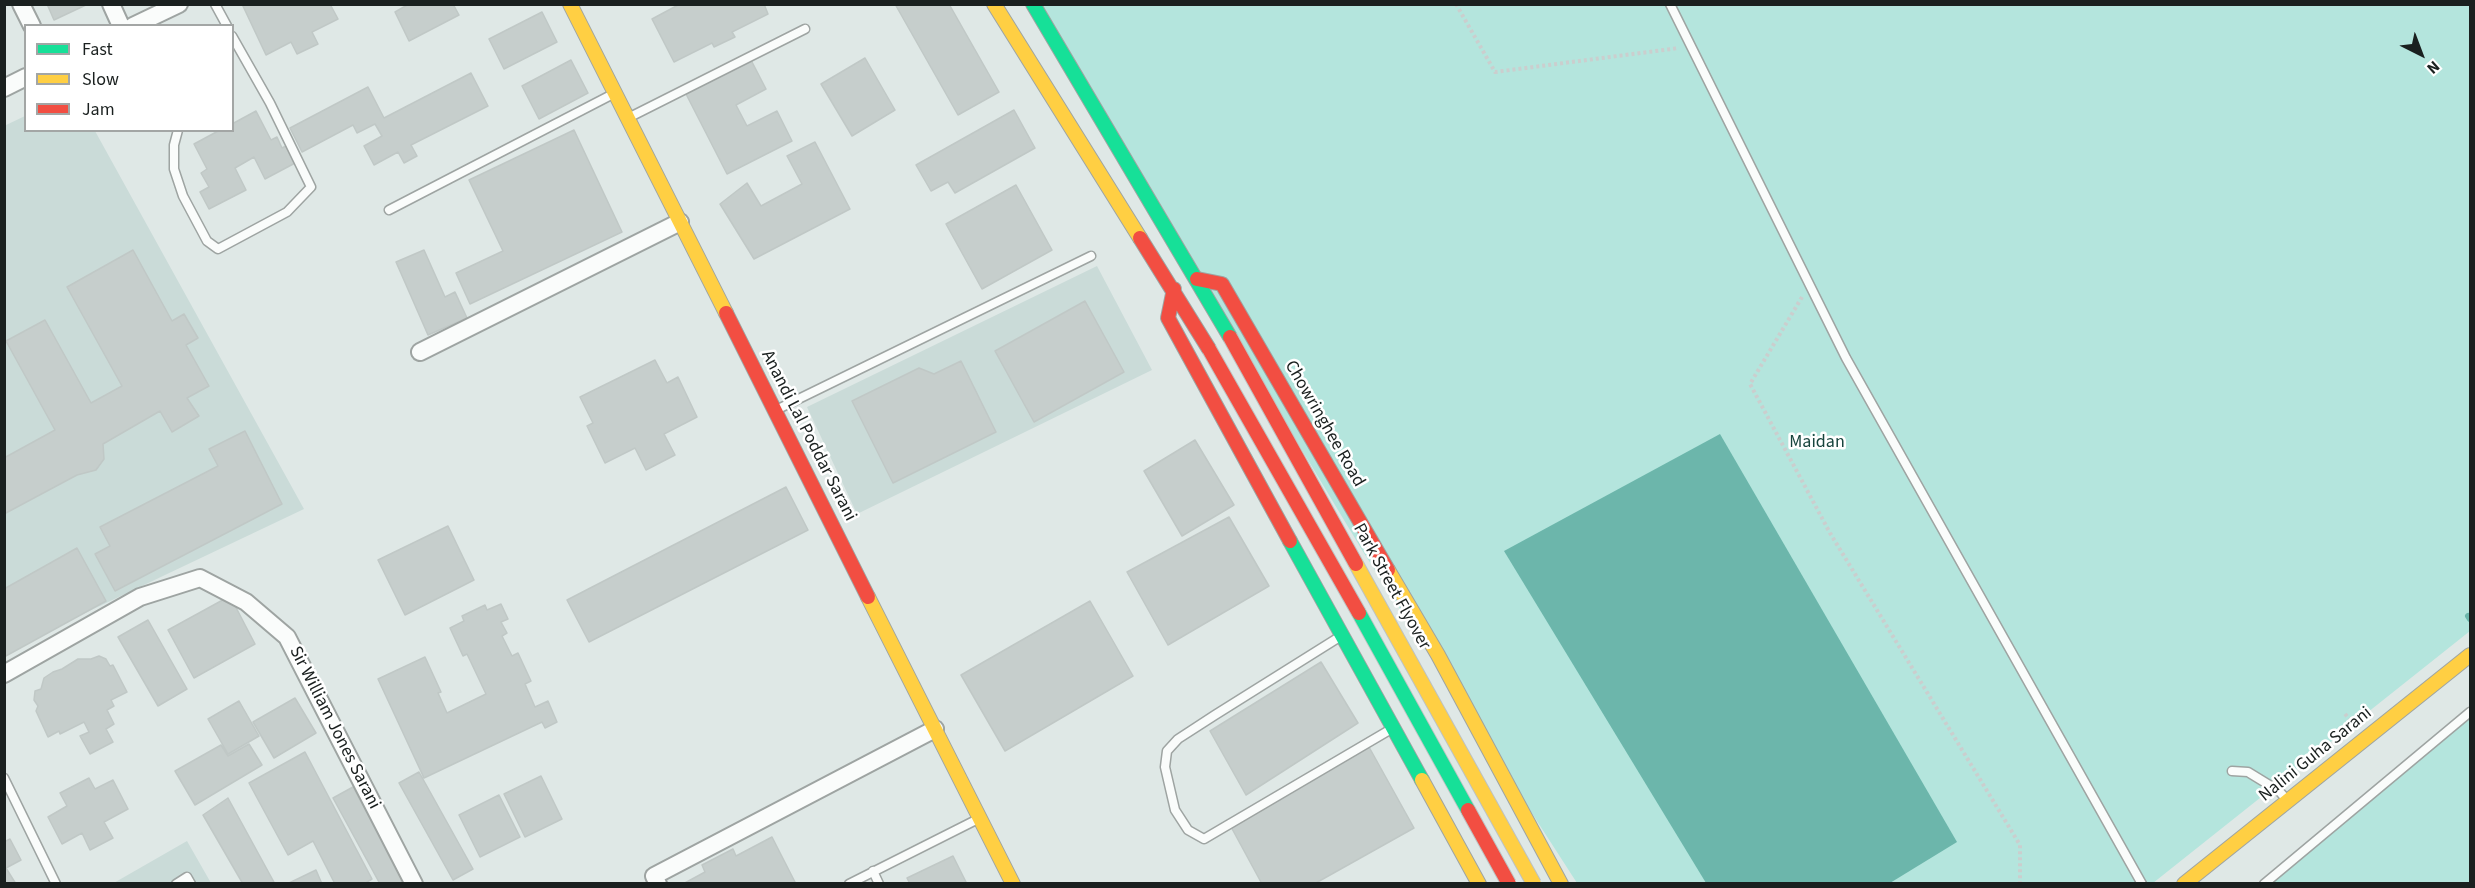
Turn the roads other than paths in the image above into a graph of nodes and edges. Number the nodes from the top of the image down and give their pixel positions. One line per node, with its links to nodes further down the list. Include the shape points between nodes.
1 (21, 4): 9 (street)
2 (111, 4): 10 (street)
3 (179, 4): 11 (street)
4 (215, 4): 12 (lane)
5 (570, 4): 17 (main road, Anandi Lal Poddar Sarani)
6 (994, 4): 24 (main road)
7 (1034, 4): 23 (main road)
8 (1670, 4): 52 (lane, via 1852,368)
9 (31, 24)
10 (120, 24)
11 (137, 24)
12 (226, 24)
13 (805, 29): 18 (lane)
14 (234, 40): 19 (lane, via 311,187 287,212 218,249 207,242 183,196 174,169)
15 (24, 79): 16 (street)
16 (4, 88)
17 (615, 93): 18 (main road, Anandi Lal Poddar Sarani); 20 (lane)
18 (628, 118): 21 (main road, Anandi Lal Poddar Sarani)
19 (177, 132)
20 (389, 210)
21 (680, 222): 25 (street); 26 (main road, Anandi Lal Poddar Sarani)
22 (1091, 256): 26 (lane)
23 (1197, 279): 37 (main road, Chowringhee Road, via 1222,284 1438,655); 50 (main road, Park Street Flyover, bridge)
24 (1173, 289): 27 (main road, via 1168,318); 49 (main road, bridge, via 1330,560)
25 (420, 352)
26 (774, 411): 32 (main road, Anandi Lal Poddar Sarani)
27 (1342, 635): 31 (main road); 31 (lane, via 1178,739 1167,750 1165,767 1175,810 1188,830 1204,838)
28 (2470, 655): 35 (main road, Nalini Guha Sarani)
29 (4, 674): 43 (street, Sir William Jones Sarani, via 140,597 200,578 246,602 287,637)
30 (2470, 712): 54 (lane)
31 (1393, 728): 38 (main road)
32 (935, 729): 36 (main road, Anandi Lal Poddar Sarani); 44 (street, via 654,876)
33 (2232, 771): 35 (lane, via 2248,772)
34 (4, 778): 40 (lane)
35 (2288, 801): 53 (main road, Nalini Guha Sarani)
36 (980, 818): 39 (lane); 47 (main road, Anandi Lal Poddar Sarani)
37 (1530, 826): 38 (main road, via 1523,848 1505,862 1484,866); 51 (main road, Chowringhee Road)
38 (1464, 858): 48 (main road)
39 (873, 871): 45 (lane); 46 (lane)
40 (56, 884)
41 (176, 884): 42 (lane, via 187,877)
42 (191, 884)
43 (414, 884)
44 (658, 884)
45 (849, 884)
46 (879, 884)
47 (1013, 884)
48 (1479, 884)
49 (1509, 884)
50 (1534, 884)
51 (1561, 884)
52 (2142, 884)
53 (2184, 884)
54 (2264, 884)

